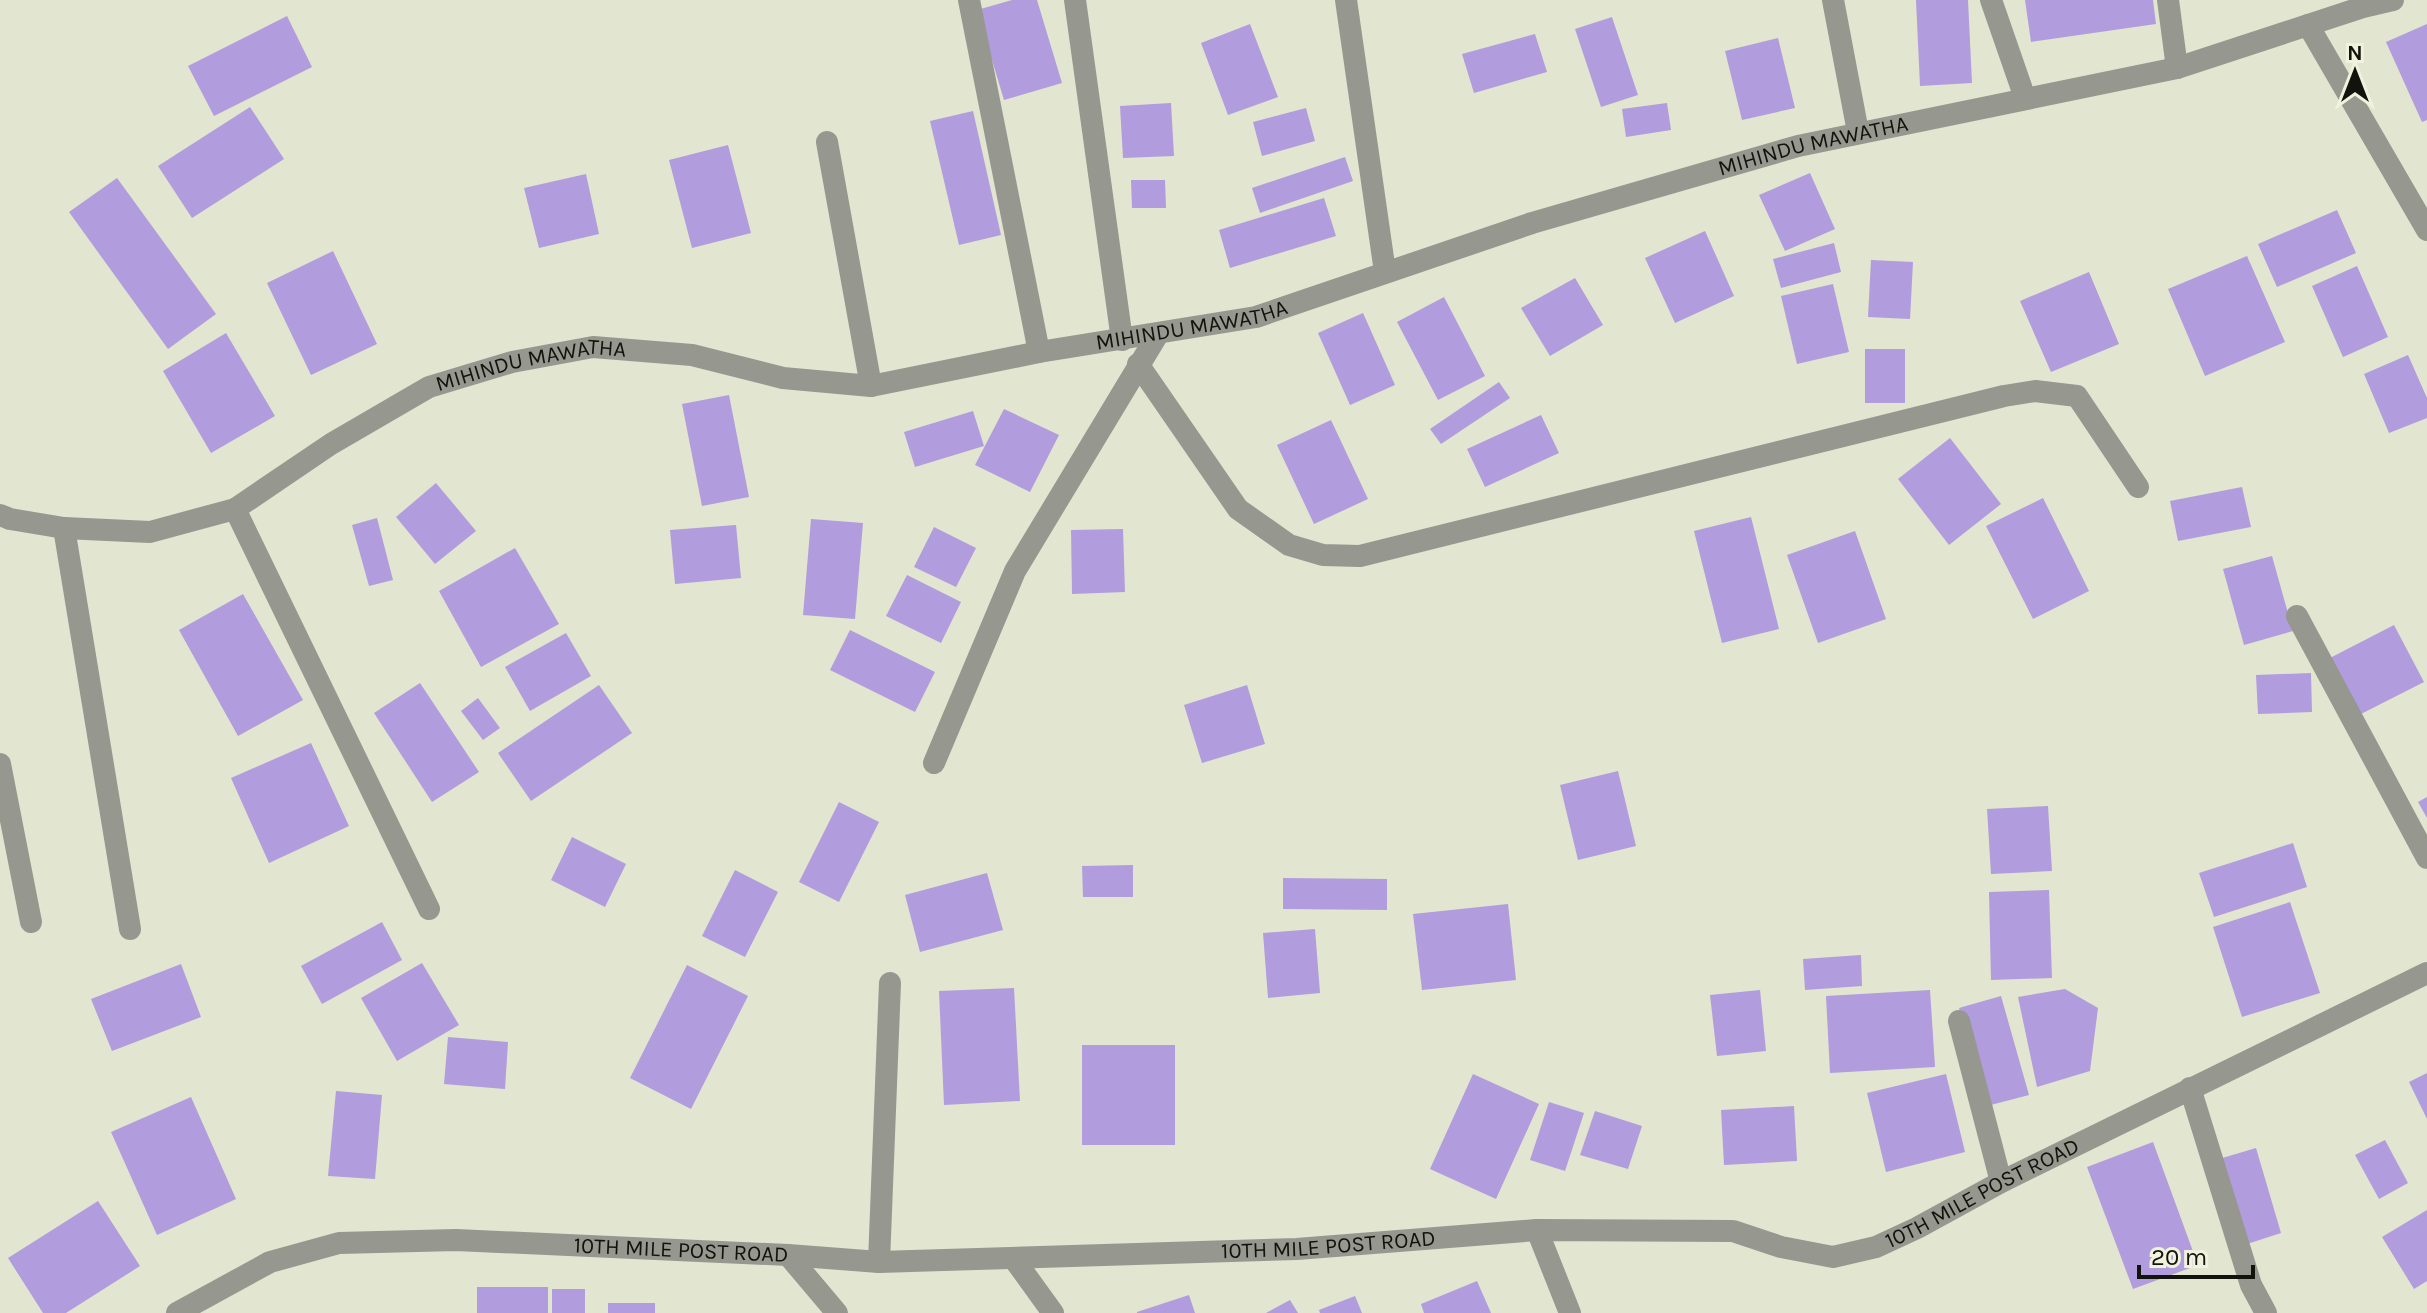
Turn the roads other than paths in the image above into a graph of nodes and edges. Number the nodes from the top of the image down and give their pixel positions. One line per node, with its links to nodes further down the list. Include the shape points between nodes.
1 (969, 0): 18 (street)
2 (1075, 0): 17 (street)
3 (1346, 0): 15 (street)
4 (1833, 0): 12 (street)
5 (1991, 0): 11 (street)
6 (2168, 0): 10 (street)
7 (2393, 0): 8 (street, MIHINDU MAWATHA)
8 (2363, 3): 9 (street, MIHINDU MAWATHA)
9 (2308, 25): 10 (street, MIHINDU MAWATHA); 14 (street)
10 (2177, 68): 11 (street, MIHINDU MAWATHA)
11 (2025, 98): 12 (street, MIHINDU MAWATHA)
12 (1858, 132): 15 (street, MIHINDU MAWATHA, via 1532,223)
13 (827, 142): 20 (street)
14 (2427, 230)
15 (1385, 272): 16 (street, MIHINDU MAWATHA, via 1256,317)
16 (1158, 334): 17 (street, MIHINDU MAWATHA); 19 (street)
17 (1122, 340): 18 (street, MIHINDU MAWATHA)
18 (1039, 352): 20 (street, MIHINDU MAWATHA)
19 (1138, 364): 21 (street, via 1238,509 1289,545 1323,555 1360,556 2035,391 2077,396); 26 (street, via 1015,571)
20 (871, 386): 22 (street, MIHINDU MAWATHA, via 783,378 692,355 593,347 512,362 429,387)
21 (2138, 487)
22 (235, 509): 24 (street, MIHINDU MAWATHA, via 150,532); 29 (street)
23 (0, 515): 24 (street, MIHINDU MAWATHA)
24 (64, 528): 31 (street)
25 (2297, 616): 28 (street)
26 (934, 763)
27 (0, 764): 30 (street)
28 (2427, 858)
29 (429, 909)
30 (31, 922)
31 (130, 929)
32 (2427, 973): 35 (street, 10TH MILE POST ROAD)
33 (890, 983): 40 (street)
34 (1959, 1021): 36 (street)
35 (2190, 1088): 36 (street, 10TH MILE POST ROAD); 45 (street, via 2251,1285)
36 (2001, 1182): 37 (street, 10TH MILE POST ROAD, via 1876,1247 1833,1257 1733,1231)
37 (1537, 1230): 39 (street, 10TH MILE POST ROAD, via 1297,1249); 44 (street)
38 (788, 1255): 40 (street, 10TH MILE POST ROAD); 41 (street, 10TH MILE POST ROAD, via 456,1240 339,1243 270,1262); 42 (street)
39 (1014, 1259): 40 (street, 10TH MILE POST ROAD); 43 (street)
40 (879, 1262)
41 (177, 1313)
42 (837, 1313)
43 (1053, 1313)
44 (1570, 1313)
45 (2266, 1313)

